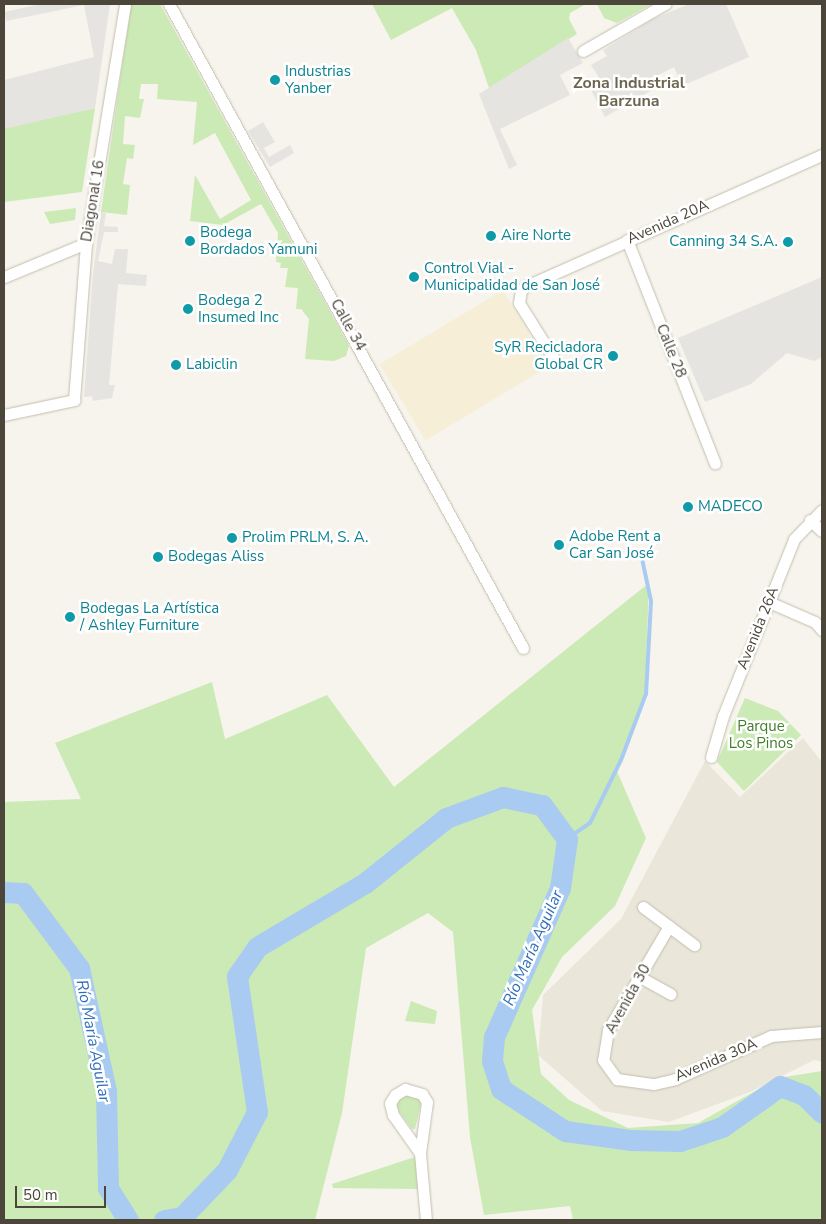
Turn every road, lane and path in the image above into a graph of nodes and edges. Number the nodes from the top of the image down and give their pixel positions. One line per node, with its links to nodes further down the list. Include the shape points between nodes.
1 (125, 4): 7 (street, Diagonal 16)
2 (168, 4): 17 (street, Calle 34)
3 (665, 4): 4 (street)
4 (582, 51)
5 (822, 155): 6 (street, Avenida 20A)
6 (627, 240): 9 (street, Avenida 20A, via 526,286 518,296 521,308); 11 (street, Calle 28)
7 (86, 243): 8 (street); 10 (street, Diagonal 16, via 74,400)
8 (4, 277)
9 (556, 362)
10 (4, 415)
11 (715, 463)
12 (822, 510): 13 (street, Avenida 26A)
13 (810, 520): 14 (street); 15 (street, Avenida 26A, via 794,539)
14 (822, 531)
15 (769, 602): 16 (street, via 815,622); 18 (street, Avenida 26A, via 723,716)
16 (822, 630)
17 (523, 648)
18 (711, 757)
19 (643, 906): 20 (street)
20 (669, 926): 21 (street); 22 (street, Avenida 30)
21 (694, 946)
22 (640, 977): 23 (street); 25 (street, Avenida 30, via 608,1030 603,1060)
23 (671, 994)
24 (822, 1032): 25 (street, Avenida 30A, via 771,1036 674,1079 654,1084 631,1083)
25 (611, 1074)
26 (420, 1153): 26 (street, via 427,1102 422,1094 405,1089 395,1094 390,1103 393,1115); 27 (street)
27 (426, 1220)

